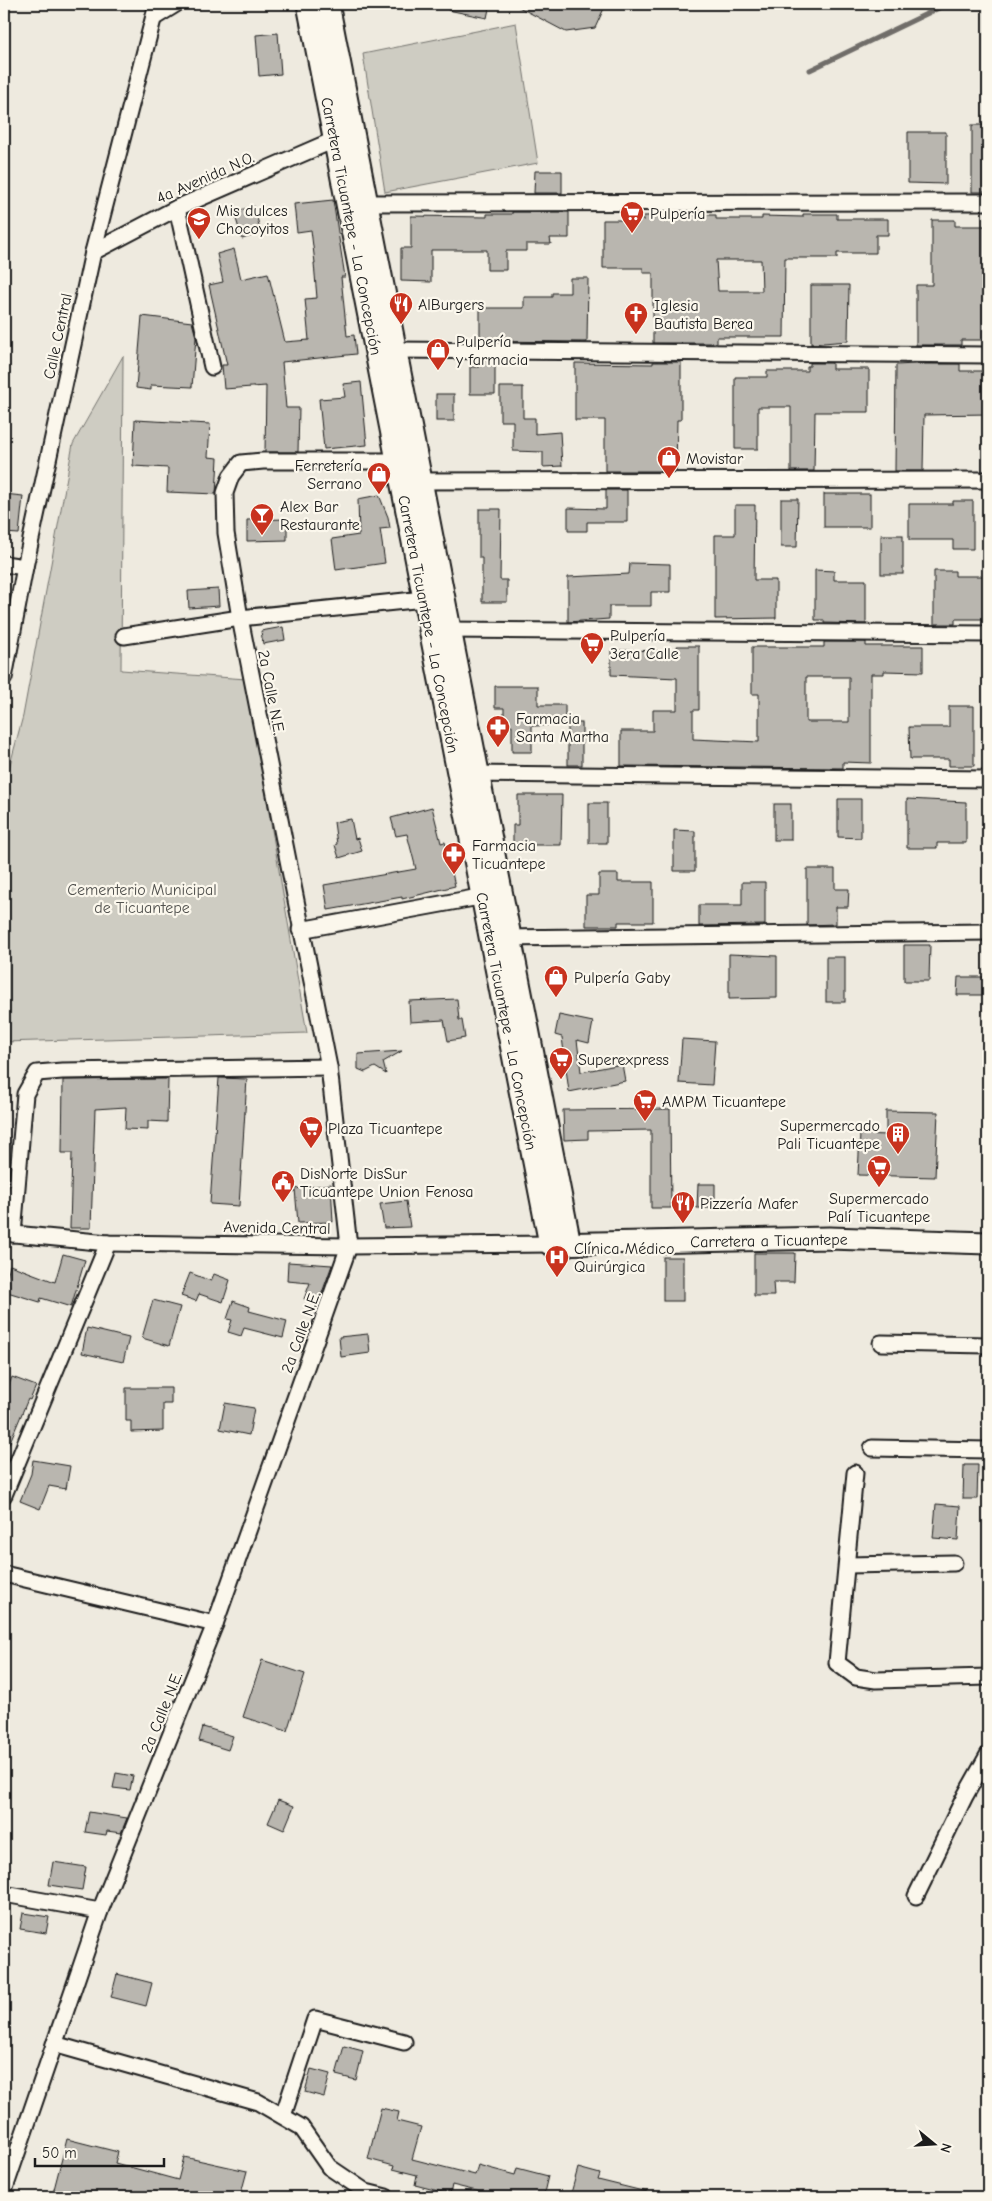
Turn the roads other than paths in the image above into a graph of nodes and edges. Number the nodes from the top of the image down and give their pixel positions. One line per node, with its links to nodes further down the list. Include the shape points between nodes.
1 (176, 4): 4 (street)
2 (308, 4): 5 (main road, Carretera Ticuantepe - La Concepción)
3 (328, 4): 8 (main road, Carretera Ticuantepe - La Concepción)
4 (156, 10): 10 (street, Calle Central)
5 (334, 140): 7 (main road, Carretera Ticuantepe - La Concepción); 9 (street, 4a Avenida N.O.)
6 (988, 202): 8 (street)
7 (346, 203): 8 (street); 14 (main road, Carretera Ticuantepe - La Concepción)
8 (368, 203): 11 (main road, Carretera Ticuantepe - La Concepción)
9 (177, 208): 10 (street, 4a Avenida N.O.); 13 (street)
10 (94, 252): 17 (street, Calle Central)
11 (396, 350): 12 (street); 14 (main road, Carretera Ticuantepe - La Concepción)
12 (988, 355)
13 (212, 367)
14 (410, 471): 15 (street); 18 (main road, Carretera Ticuantepe - La Concepción); 19 (street, 2a Calle N.E., via 262,461 241,463 231,476 225,493 226,533); 20 (main road, Carretera Ticuantepe - La Concepción)
15 (988, 480)
16 (4, 564): 17 (street)
17 (25, 567): 23 (street, Calle Central)
18 (424, 599): 19 (street); 20 (main road, Carretera Ticuantepe - La Concepción)
19 (240, 618): 22 (street); 27 (street, 2a Calle N.E.)
20 (440, 630): 21 (street); 24 (main road, Carretera Ticuantepe - La Concepción)
21 (988, 634)
22 (124, 636)
23 (4, 678)
24 (468, 774): 25 (street); 26 (main road, Carretera Ticuantepe - La Concepción)
25 (988, 779)
26 (492, 895): 27 (street); 29 (main road, Carretera Ticuantepe - La Concepción)
27 (300, 930): 30 (street, 2a Calle N.E.)
28 (988, 932): 29 (street)
29 (500, 938): 34 (main road, Carretera Ticuantepe - La Concepción)
30 (329, 1067): 31 (street, via 37,1073 25,1094); 35 (street, 2a Calle N.E.)
31 (8, 1233): 32 (street, Avenida Central)
32 (108, 1242): 35 (street, Avenida Central); 41 (street)
33 (988, 1243): 34 (main road, Carretera a Ticuantepe, via 829,1238)
34 (560, 1244): 35 (street, Avenida Central)
35 (349, 1246): 45 (street, 2a Calle N.E.)
36 (881, 1344): 37 (street)
37 (988, 1345)
38 (872, 1448): 39 (street)
39 (988, 1450)
40 (855, 1473): 43 (street)
41 (4, 1495)
42 (954, 1563): 43 (street)
43 (847, 1565): 46 (street, via 837,1663 846,1672 876,1680)
44 (4, 1574): 45 (street)
45 (215, 1624): 50 (street, 2a Calle N.E.)
46 (988, 1677)
47 (988, 1755): 49 (street)
48 (4, 1894): 50 (street)
49 (916, 1896)
50 (100, 1910): 52 (street, 2a Calle N.E.)
51 (404, 2042): 53 (street, via 315,2019)
52 (54, 2044): 53 (street, via 258,2102); 54 (street, 2a Calle N.E.)
53 (283, 2116): 55 (street, via 302,2128 329,2167 366,2192)
54 (4, 2191)
55 (386, 2197)

